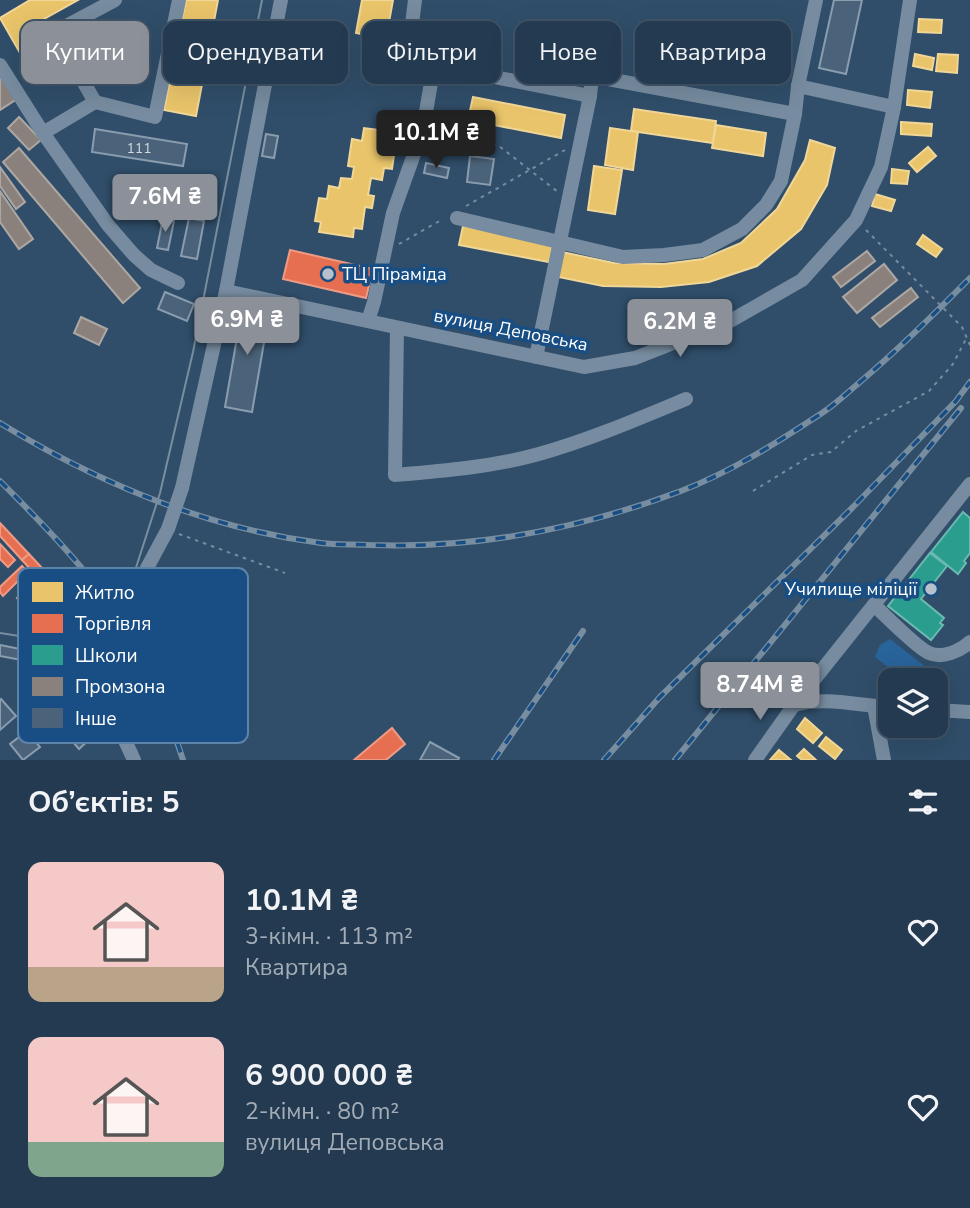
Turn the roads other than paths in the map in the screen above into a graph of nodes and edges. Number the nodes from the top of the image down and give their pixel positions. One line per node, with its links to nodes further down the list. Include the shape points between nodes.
1 (114, 0): 13 (street, via 55,32)
2 (179, 0): 13 (street, via 155,117)
3 (281, 0): 20 (street)
4 (415, 0): 7 (street)
5 (816, 0): 11 (street)
6 (910, 0): 14 (street, вулиця Деповська)
7 (412, 21)
8 (0, 65): 16 (street)
9 (501, 78): 12 (street)
10 (431, 84): 21 (street, via 423,128 393,213)
11 (798, 86): 14 (street); 15 (street)
12 (590, 96): 15 (street, via 592,76); 18 (street)
13 (95, 102): 16 (street)
14 (894, 107): 23 (street, вулиця Деповська, via 881,167 856,220 802,280 732,320 635,358 584,367)
15 (795, 114): 18 (street, via 781,181 742,229 703,250 664,255 623,257)
16 (43, 133): 19 (street, via 134,255 151,270)
17 (453, 215): 18 (street)
18 (560, 242): 23 (street)
19 (178, 283)
20 (226, 291): 21 (street, вулиця Деповська); 26 (street, bridge, via 182,488 168,530)
21 (368, 321): 22 (street, вулиця Деповська)
22 (397, 328): 23 (street, вулиця Деповська); 24 (street, via 394,475 468,469 538,454)
23 (536, 357)
24 (686, 399)
25 (970, 484): 27 (street)
26 (147, 568)
27 (874, 605): 28 (street, via 929,653 942,656); 29 (street)
28 (970, 642)
29 (794, 705): 30 (street, via 822,701); 36 (street)
30 (874, 706): 31 (street); 37 (street)
31 (878, 706)
32 (965, 712): 33 (street)
33 (970, 726)
34 (126, 743): 35 (street, bridge)
35 (134, 760)
36 (755, 760)
37 (884, 760)

